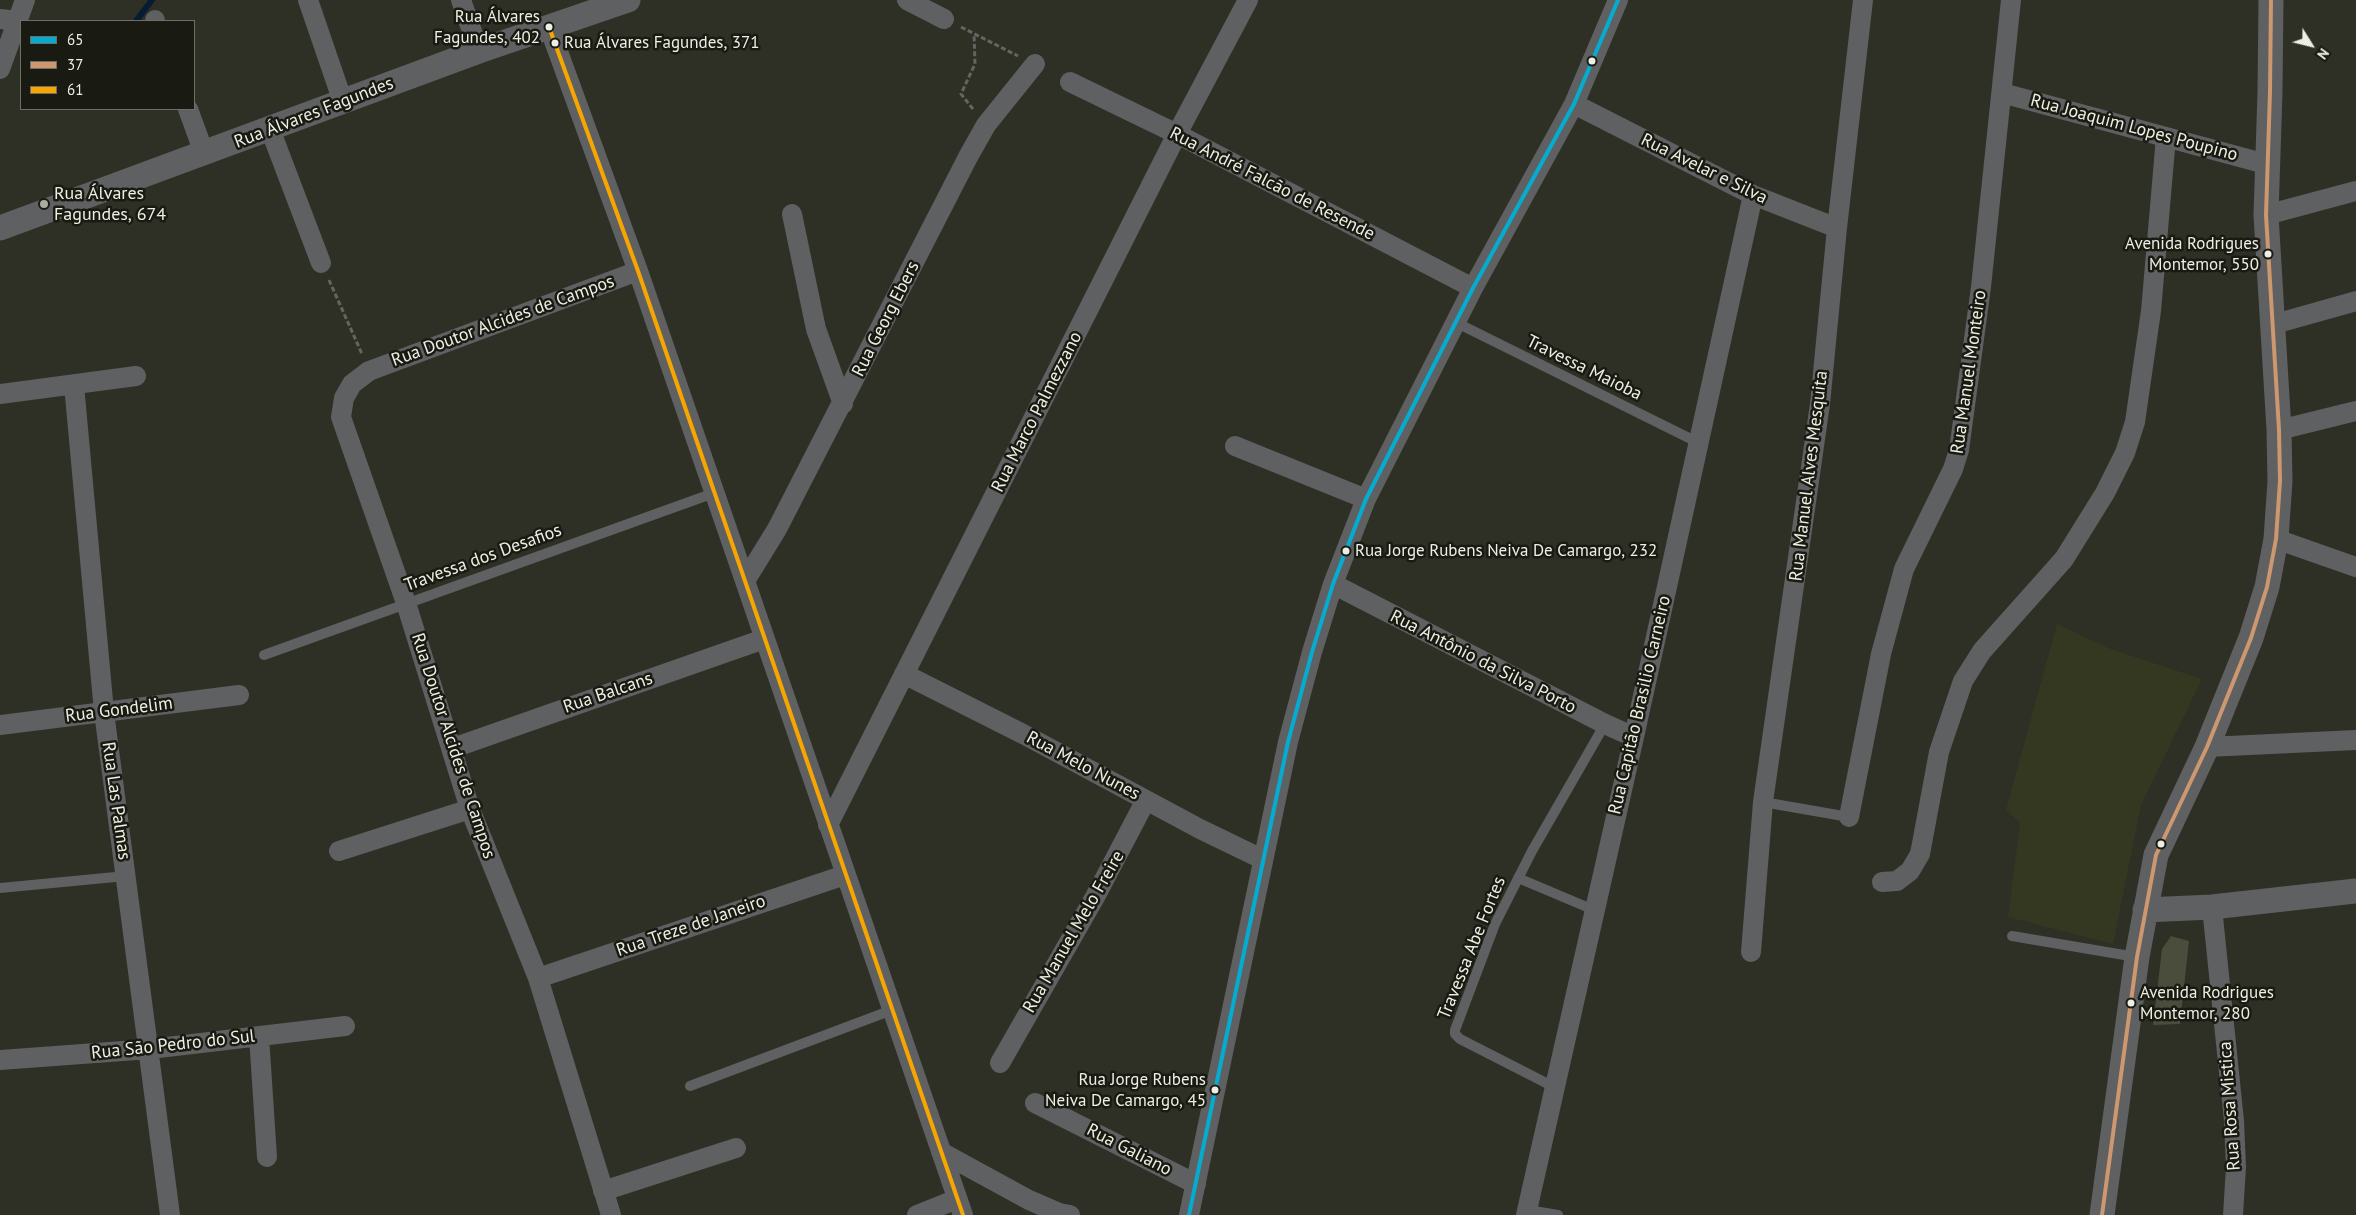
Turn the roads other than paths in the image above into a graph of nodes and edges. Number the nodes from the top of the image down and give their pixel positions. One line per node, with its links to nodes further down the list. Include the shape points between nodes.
1 (26, 0): 12 (street)
2 (308, 0): 19 (street)
3 (461, 0): 14 (street)
4 (628, 0): 13 (street, Rua Álvares Fagundes)
5 (907, 0): 11 (street)
6 (1248, 0): 23 (street, Rua Marco Palmezzano)
7 (1618, 0): 20 (street)
8 (1863, 0): 32 (street, Rua Manuel Alves Mesquita)
9 (2012, 0): 18 (street, Rua Manuel Monteiro)
10 (2271, 0): 26 (street)
11 (944, 19)
12 (11, 22): 16 (street)
13 (549, 27): 14 (street, Rua Álvares Fagundes); 34 (street)
14 (479, 51): 19 (street, Rua Álvares Fagundes)
15 (1035, 64): 42 (street, Rua Georg Ebers, via 986,125)
16 (0, 68)
17 (1070, 82): 23 (street, Rua André Falcão de Resende)
18 (2002, 93): 24 (street, Rua Joaquim Lopes Poupino); 68 (street, Rua Manuel Monteiro, via 1959,450 1904,570 1881,654)
19 (343, 102): 22 (street, Rua Álvares Fagundes)
20 (1574, 104): 28 (street, Rua Avelar e Silva); 35 (street)
21 (188, 110): 25 (street)
22 (270, 129): 25 (street, Rua Álvares Fagundes); 33 (street)
23 (1177, 134): 35 (street, Rua André Falcão de Resende); 56 (street, Rua Marco Palmezzano)
24 (2166, 136): 26 (street, Rua Joaquim Lopes Poupino); 75 (street, via 2151,312 2135,422 2124,453 2105,493 2064,559 1982,651 1963,681 1939,752 1920,854 1910,871 1897,881)
25 (204, 153): 31 (street, Rua Álvares Fagundes)
26 (2266, 164): 30 (street)
27 (2356, 191): 30 (street)
28 (1753, 195): 32 (street, Rua Avelar e Silva); 45 (street, Rua Capitão Brasilio Carneiro)
29 (792, 214): 42 (street, via 816,329)
30 (2266, 215): 38 (street)
31 (0, 228)
32 (1837, 228): 66 (street, Rua Manuel Alves Mesquita, via 1820,404)
33 (321, 263)
34 (638, 271): 47 (street); 53 (street, Rua Doutor Alcides de Campos, via 369,371 352,384 344,398 341,417)
35 (1473, 288): 37 (street)
36 (2356, 301): 38 (street)
37 (1455, 322): 45 (lane, Travessa Maioba); 48 (street)
38 (2271, 325): 44 (street)
39 (136, 376): 40 (street)
40 (74, 385): 41 (street); 58 (street, Rua Las Palmas)
41 (0, 394)
42 (842, 404): 51 (street, Rua Georg Ebers, via 777,529)
43 (2356, 411): 44 (street)
44 (2279, 430): 49 (street)
45 (1697, 442): 61 (street, Rua Capitão Brasilio Carneiro)
46 (1235, 446): 48 (street)
47 (714, 493): 51 (street); 53 (lane, Travessa dos Desafios)
48 (1366, 499): 52 (street)
49 (2276, 539): 50 (street); 63 (street, via 2267,587 2251,638)
50 (2356, 567)
51 (745, 580): 54 (street)
52 (1333, 584): 59 (street, Rua Antônio da Silva Porto); 71 (street, via 1288,742)
53 (406, 603): 55 (lane, Travessa dos Desafios); 64 (street, Rua Doutor Alcides de Campos)
54 (764, 638): 64 (street, Rua Balcans); 69 (street)
55 (264, 655)
56 (904, 674): 65 (street, Rua Melo Nunes); 69 (street, Rua Marco Palmezzano)
57 (239, 695): 58 (street, Rua Gondelim)
58 (104, 712): 60 (street, Rua Gondelim); 73 (street, Rua Las Palmas)
59 (1605, 724): 61 (street, Rua Antônio da Silva Porto); 74 (lane, Travessa Abe Fortes)
60 (0, 725)
61 (1634, 737): 79 (street, Rua Capitão Brasilio Carneiro)
62 (2356, 740): 63 (street)
63 (2207, 747): 80 (street, via 2156,855)
64 (453, 748): 67 (street, Rua Doutor Alcides de Campos)
65 (1146, 800): 71 (street, Rua Melo Nunes, via 1200,830); 90 (street, Rua Manuel Melo Freire)
66 (1763, 802): 68 (lane); 82 (street, Rua Manuel Alves Mesquita)
67 (470, 809): 70 (street); 84 (street, Rua Doutor Alcides de Campos)
68 (1849, 817)
69 (828, 825): 72 (street)
70 (340, 851)
71 (1262, 858): 97 (street)
72 (845, 875): 84 (street, Rua Treze de Janeiro); 85 (street)
73 (126, 876): 76 (lane); 88 (street, Rua Las Palmas)
74 (1518, 878): 79 (lane); 92 (lane, Travessa Abe Fortes, via 1495,924 1455,1034)
75 (1882, 882)
76 (0, 888)
77 (2356, 891): 78 (street)
78 (2212, 908): 80 (street); 108 (street, Rua Rosa Mistica, via 2234,1121)
79 (1594, 910): 92 (street, Rua Capitão Brasilio Carneiro)
80 (2145, 910): 83 (street)
81 (2012, 936): 83 (lane)
82 (1751, 952)
83 (2137, 958): 107 (street)
84 (538, 978): 98 (street, Rua Doutor Alcides de Campos)
85 (892, 1010): 91 (lane); 95 (street)
86 (345, 1026): 87 (street, Rua São Pedro do Sul)
87 (259, 1036): 88 (street, Rua São Pedro do Sul); 96 (street)
88 (150, 1049): 89 (street, Rua São Pedro do Sul); 101 (street, Rua Las Palmas)
89 (0, 1060)
90 (1000, 1063)
91 (690, 1086)
92 (1554, 1087): 100 (street, Rua Capitão Brasilio Carneiro)
93 (1035, 1102): 97 (street, Rua Galiano)
94 (736, 1148): 98 (street)
95 (941, 1152): 99 (street); 104 (street, via 1029,1200)
96 (267, 1156)
97 (1196, 1184): 105 (street)
98 (603, 1191): 102 (street, Rua Doutor Alcides de Campos)
99 (960, 1207): 103 (street)
100 (1527, 1212): 106 (lane)
101 (170, 1215)
102 (611, 1215)
103 (917, 1215)
104 (1070, 1215)
105 (1189, 1215)
106 (1558, 1215)
107 (2102, 1215)
108 (2233, 1215)

